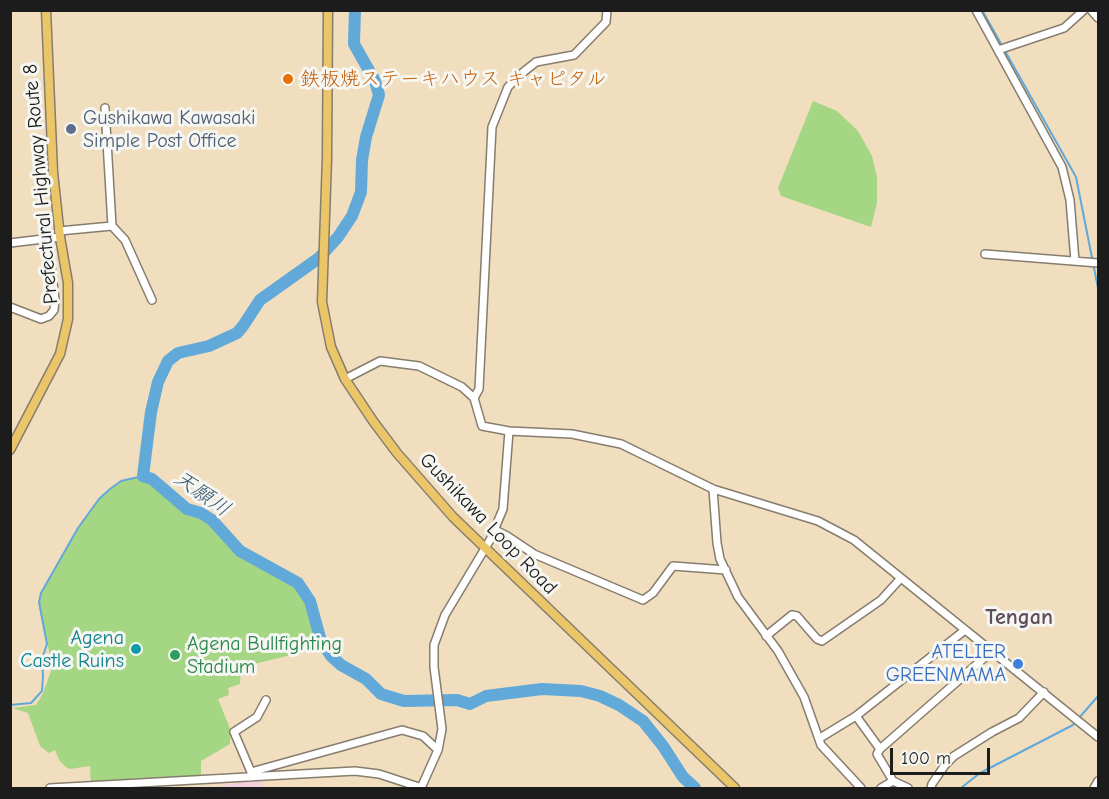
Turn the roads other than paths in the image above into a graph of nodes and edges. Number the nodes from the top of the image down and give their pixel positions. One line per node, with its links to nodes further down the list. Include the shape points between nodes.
1 (46, 10): 9 (main road, Prefectural Highway Route 8)
2 (328, 10): 17 (main road, Gushikawa Loop Road, via 322,303 326,333)
3 (607, 10): 18 (street, via 606,22 574,56 536,62 508,87 492,127 479,389)
4 (976, 10): 6 (street)
5 (1084, 10): 6 (street, via 1064,28)
6 (998, 50): 12 (street, via 1062,167 1071,200)
7 (105, 108): 8 (street)
8 (112, 226): 9 (street); 15 (street, via 126,240)
9 (59, 234): 10 (street); 20 (main road, Prefectural Highway Route 8, via 69,297 64,338 60,354)
10 (10, 243)
11 (985, 254): 12 (street)
12 (1075, 261): 13 (street)
13 (1098, 263)
14 (51, 266): 16 (street, via 55,300 49,316 41,319)
15 (152, 300)
16 (10, 307)
17 (345, 379): 18 (street, via 380,361 419,366 462,387); 23 (main road, Gushikawa Loop Road, via 410,468)
18 (474, 398): 19 (street, via 482,426)
19 (509, 430): 21 (street, via 572,434 621,444); 22 (street, via 503,510)
20 (10, 450)
21 (713, 489): 24 (street, via 717,543); 25 (street, via 818,521 854,540)
22 (495, 531): 23 (street); 24 (street, via 534,554 643,600 673,566)
23 (485, 549): 35 (street, via 445,615 434,645 442,729); 44 (main road, Gushikawa Loop Road)
24 (726, 570): 27 (street, via 738,597)
25 (901, 578): 26 (street); 27 (street, via 880,600 822,641 792,615)
26 (965, 630): 28 (street); 31 (street)
27 (766, 636): 33 (street, via 804,697)
28 (992, 651): 29 (street); 34 (street)
29 (1044, 692): 32 (street); 48 (street, via 1019,718 954,756)
30 (266, 700): 36 (street, via 257,717 234,732)
31 (856, 716): 33 (street); 34 (street)
32 (1098, 737)
33 (820, 738): 45 (street, via 821,745)
34 (880, 749): 37 (street, via 877,754)
35 (438, 750): 36 (street, via 423,736 402,730); 42 (street)
36 (251, 775): 39 (street); 42 (street, via 355,771 379,774)
37 (893, 781): 46 (street); 47 (street)
38 (1098, 781): 49 (street)
39 (189, 784): 40 (street)
40 (141, 786): 41 (street)
41 (95, 788): 43 (street)
42 (421, 788)
43 (51, 789)
44 (735, 789)
45 (861, 789)
46 (881, 789)
47 (908, 789)
48 (931, 789)
49 (1094, 789)

